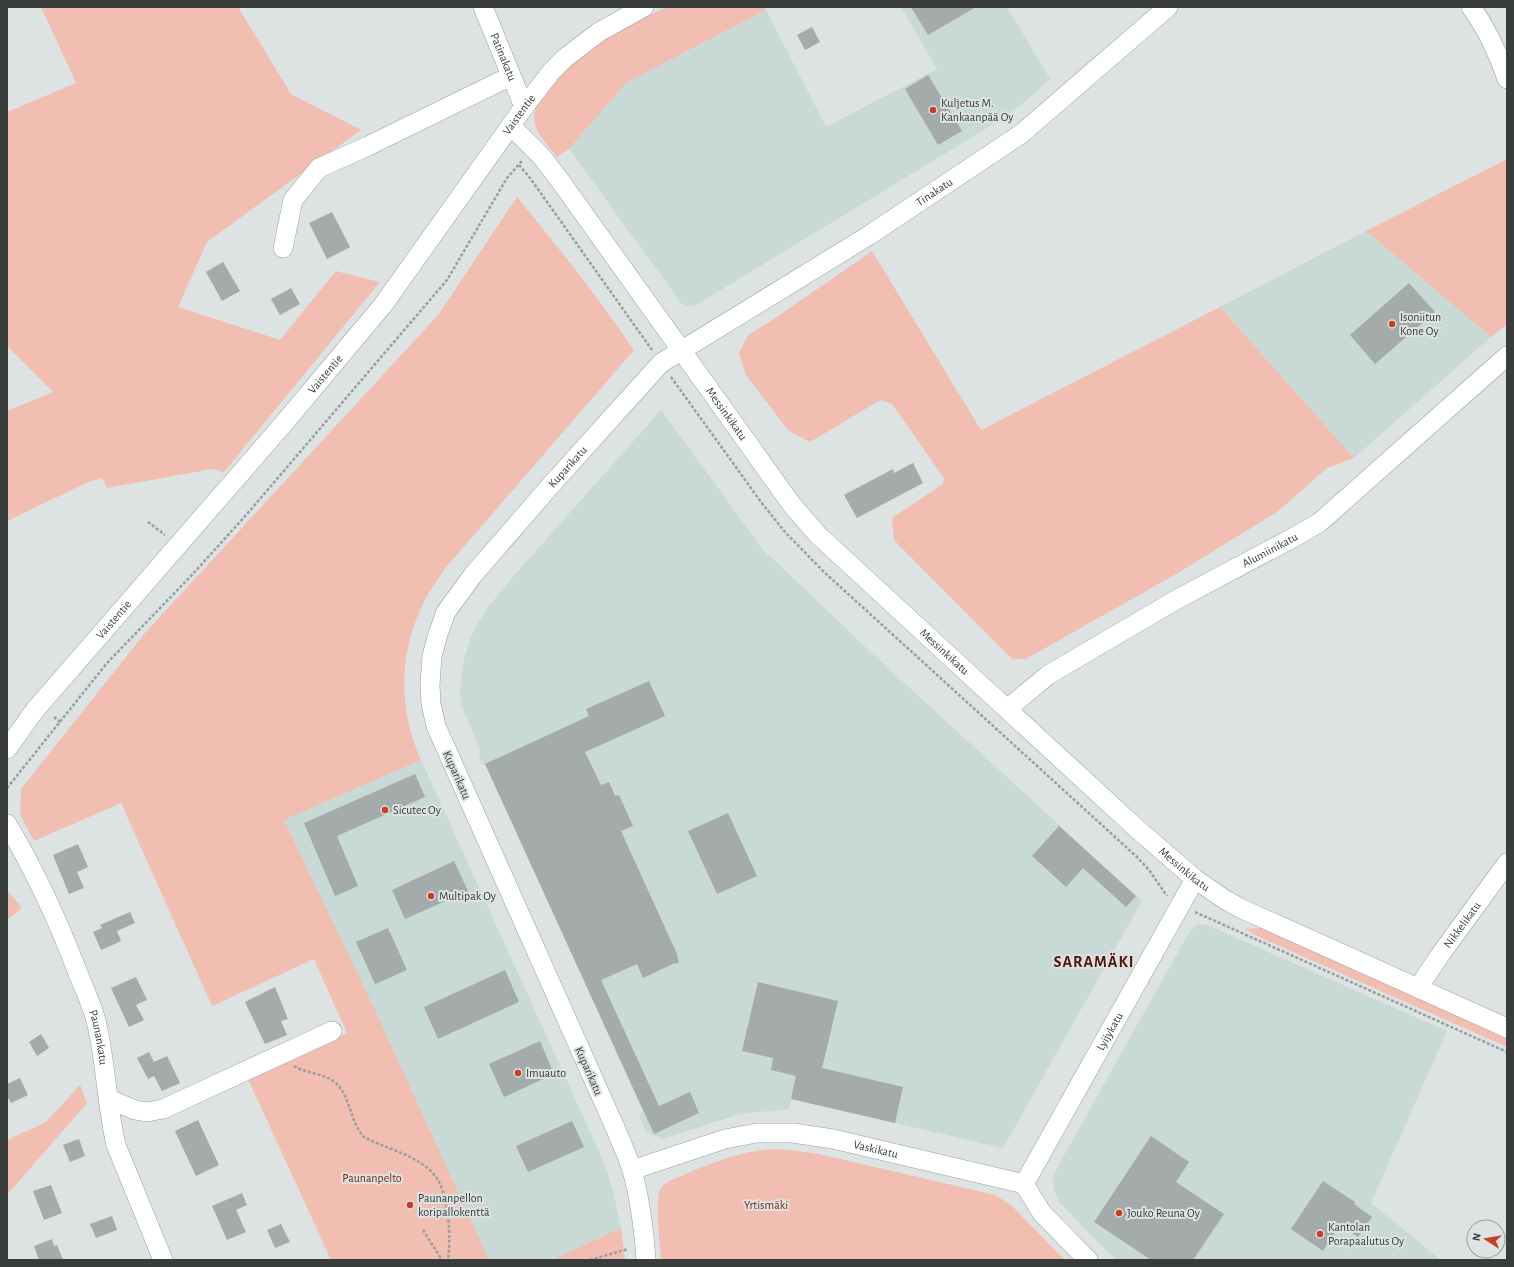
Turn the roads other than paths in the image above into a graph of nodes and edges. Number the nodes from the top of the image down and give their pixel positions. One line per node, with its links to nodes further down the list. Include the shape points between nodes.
1 (483, 7): 5 (street, Patinakatu)
2 (644, 7): 7 (street, Vaistentie, via 599,32 565,58)
3 (1168, 7): 10 (street, Tinakatu, via 1021,134 868,236)
4 (1471, 7): 6 (street, via 1491,39)
5 (511, 76): 7 (street, Patinakatu); 9 (street, via 319,168 293,200)
6 (1507, 79)
7 (524, 107): 8 (street, Vaistentie)
8 (511, 126): 10 (street, Messinkikatu, via 542,157 561,182); 13 (street, Vaistentie, via 383,305 35,710)
9 (283, 248)
10 (680, 350): 12 (street, Messinkikatu, via 792,505 818,535); 21 (street, Kuparikatu, via 660,363 459,592 446,612 438,634 432,656 430,685 436,726)
11 (1507, 356): 12 (street, Alumiinikatu, via 1320,522 1174,601 1048,675)
12 (1007, 709): 16 (street, Messinkikatu, via 1134,827)
13 (15, 752)
14 (7, 824): 20 (street, Paunankatu, via 28,861 64,938 88,998 97,1024)
15 (1507, 863): 17 (street, Nikkelikatu)
16 (1195, 879): 17 (street, Messinkikatu, via 1240,908); 22 (street, Lyijykatu)
17 (1418, 988): 18 (street, Messinkikatu)
18 (1507, 1028)
19 (332, 1031): 20 (street, via 163,1109 147,1112 135,1110)
20 (109, 1099): 24 (street, Paunankatu, via 116,1145)
21 (632, 1170): 22 (street, Vaskikatu, via 725,1139 757,1133 793,1133); 23 (street, Kuparikatu)
22 (1024, 1184): 25 (street, via 1042,1213)
23 (645, 1252)
24 (163, 1260)
25 (1088, 1260)

